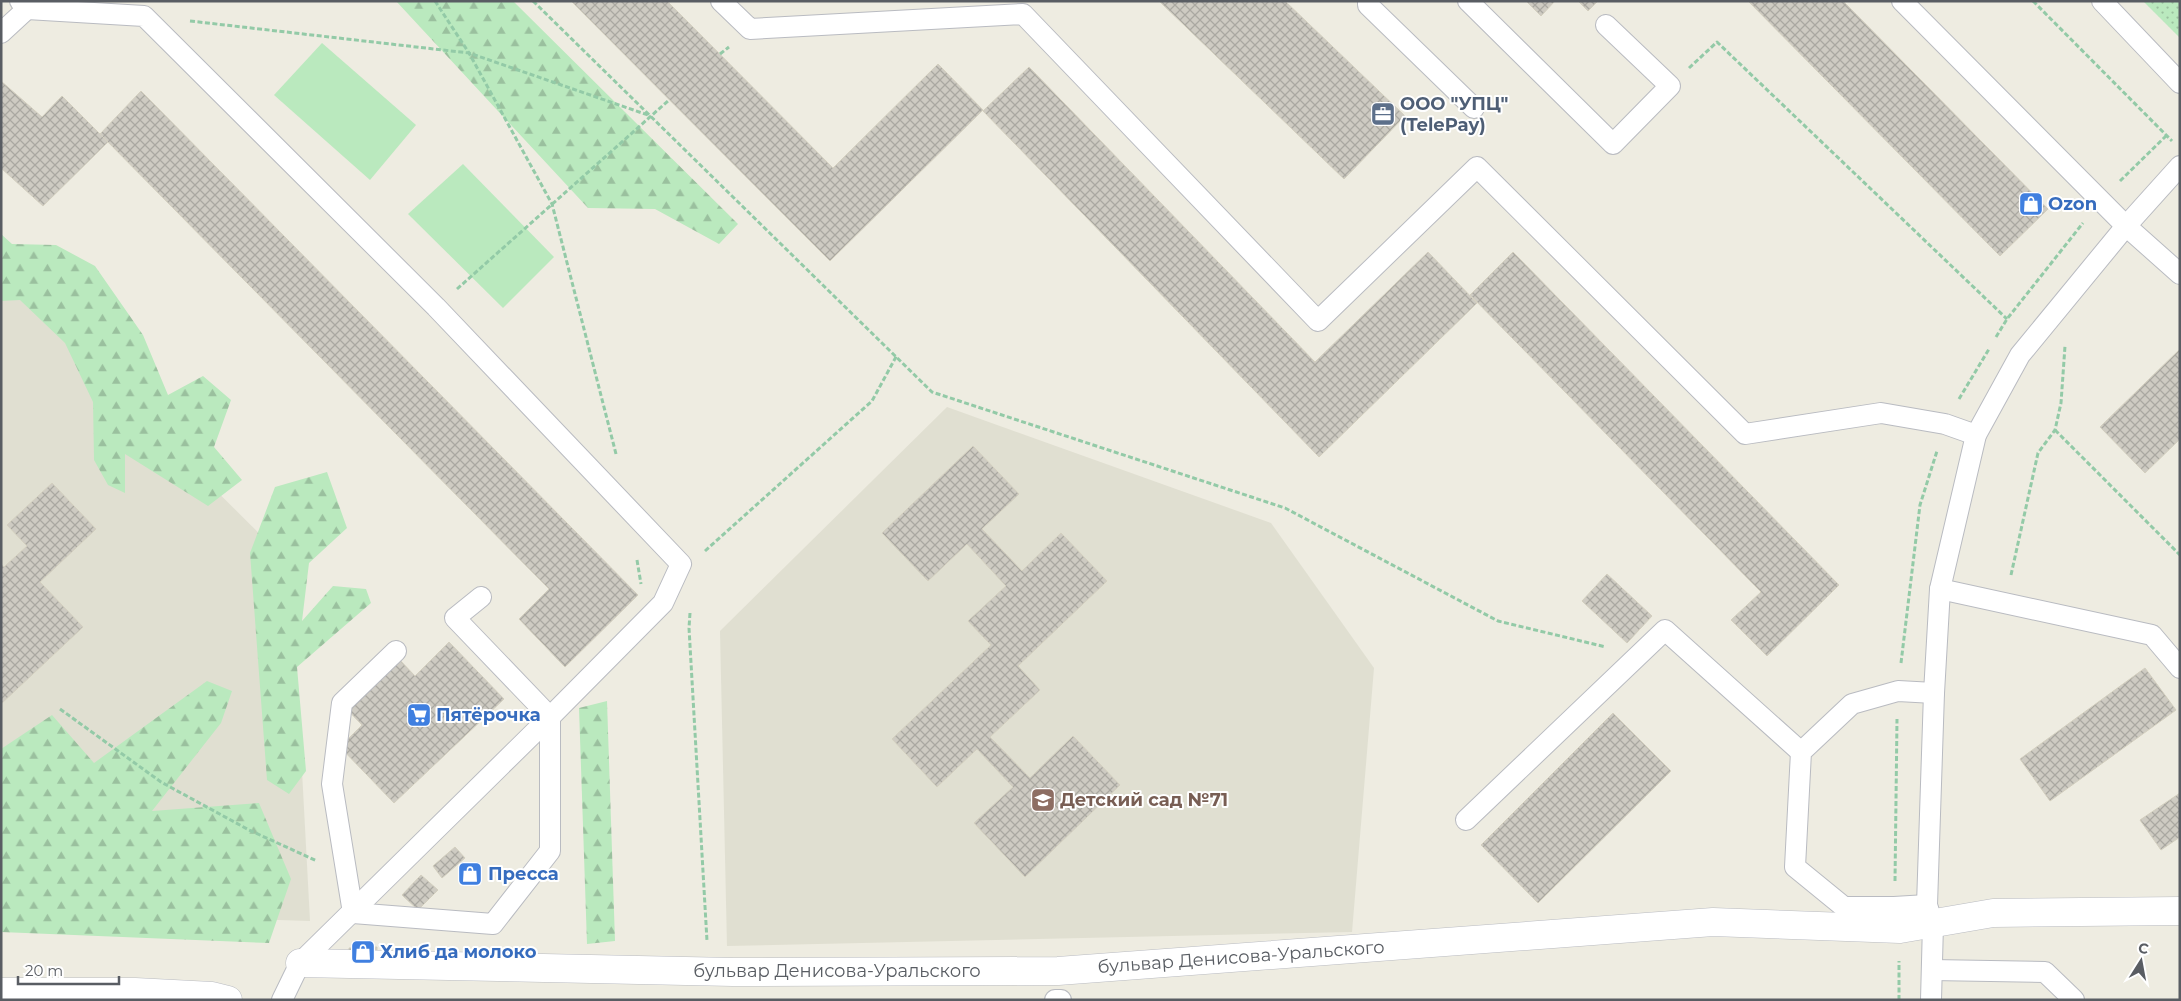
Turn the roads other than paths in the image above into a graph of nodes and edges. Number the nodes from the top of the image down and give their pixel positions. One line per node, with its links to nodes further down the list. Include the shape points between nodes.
1 (721, 1): 14 (lane, via 750,29 1023,14 1318,321 1477,167 1745,434 1881,414 1945,424)
2 (1368, 1): 10 (lane, via 1368,5)
3 (1468, 1): 7 (lane, via 1613,144 1670,86)
4 (1902, 1): 12 (lane)
5 (2102, 1): 9 (lane)
6 (23, 5): 8 (lane); 20 (lane, via 144,16 436,307 681,564 663,603)
7 (1606, 25)
8 (1, 33)
9 (2180, 83)
10 (1474, 108)
11 (2180, 166): 12 (lane)
12 (2126, 226): 13 (lane); 14 (lane, via 2020,355)
13 (2180, 274)
14 (1976, 435): 15 (lane)
15 (1940, 589): 18 (lane, via 2152,635); 19 (lane)
16 (481, 597): 20 (lane, via 455,618)
17 (396, 651): 24 (lane, via 342,703 332,784)
18 (2180, 668)
19 (1934, 693): 21 (lane, via 1898,691 1852,704); 25 (lane)
20 (550, 717): 24 (lane); 24 (lane, via 550,851 493,924)
21 (1801, 752): 22 (lane, via 1665,630); 25 (lane, via 1795,867 1844,907 1894,907)
22 (1466, 820)
23 (2180, 910): 25 (street, бульвар Денисова-Уральского)
24 (353, 913): 26 (lane)
25 (1930, 915): 26 (street, бульвар Денисова-Уральского, via 1900,929 1714,922 1058,971 708,971); 27 (lane)
26 (300, 963): 30 (lane)
27 (1932, 970): 33 (lane); 34 (lane, via 2045,972)
28 (1, 992): 29 (street, via 135,992 212,996)
29 (228, 1000)
30 (282, 1000)
31 (1055, 1000): 32 (lane)
32 (1061, 1000)
33 (1931, 1000)
34 (2074, 1000)

